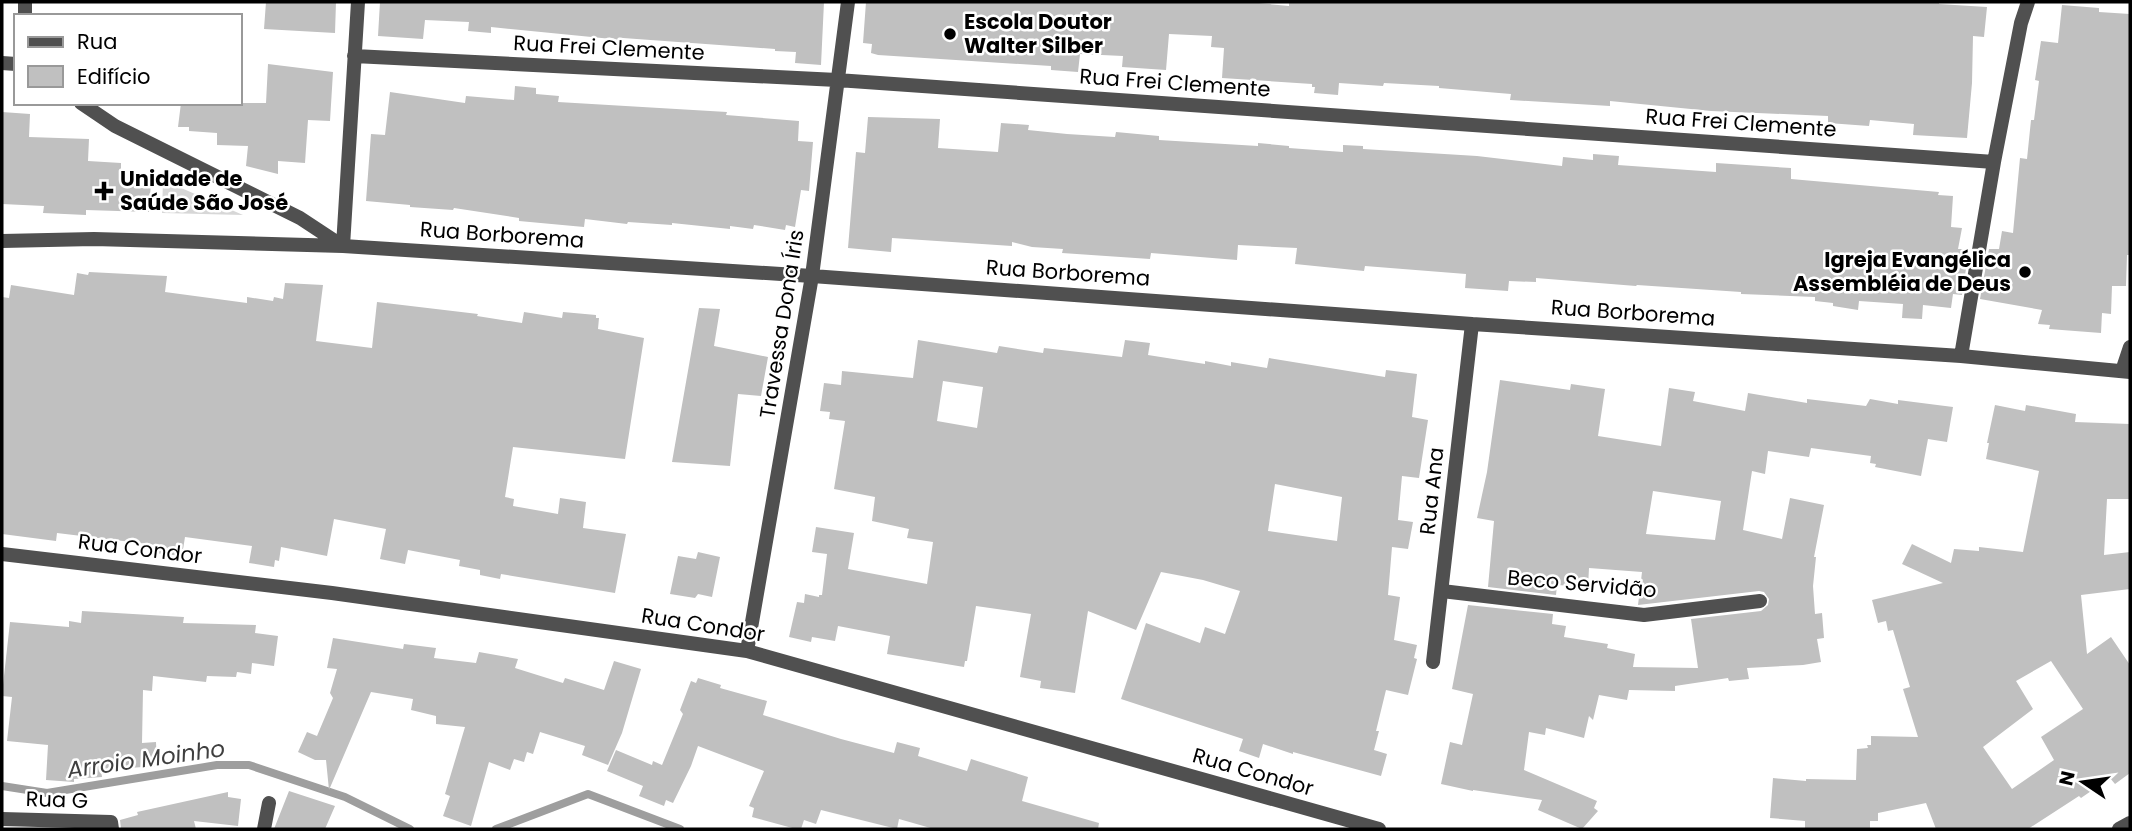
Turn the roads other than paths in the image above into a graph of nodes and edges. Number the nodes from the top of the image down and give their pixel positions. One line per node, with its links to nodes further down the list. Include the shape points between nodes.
1 (358, 2): 4 (street)
2 (848, 2): 5 (street, Travessa Dona Íris)
3 (2028, 2): 7 (street)
4 (354, 56): 5 (street, Rua Frei Clemente); 9 (street)
5 (837, 80): 7 (street, Rua Frei Clemente); 10 (street, Travessa Dona Íris)
6 (84, 105): 9 (street, via 115,126 300,218)
7 (1994, 162): 13 (street)
8 (2, 241): 9 (street, Rua Borborema)
9 (343, 246): 10 (street, Rua Borborema)
10 (812, 276): 11 (street, Rua Borborema); 18 (street, Travessa Dona Íris)
11 (1472, 324): 13 (street, Rua Borborema); 16 (street, Rua Ana)
12 (2130, 346): 14 (street)
13 (1961, 356): 14 (street, Rua Borborema)
14 (2126, 371)
15 (2, 554): 18 (street, Rua Condor, via 332,593)
16 (1442, 591): 17 (street, Beco Servidão, via 1644,615); 19 (street, Rua Ana)
17 (1760, 601)
18 (747, 651): 25 (street, Rua Condor)
19 (1433, 662)
20 (269, 803): 24 (street)
21 (2, 819): 23 (street, Rua G)
22 (2130, 823): 26 (street)
23 (111, 826)
24 (264, 829)
25 (1379, 829)
26 (2119, 829)

